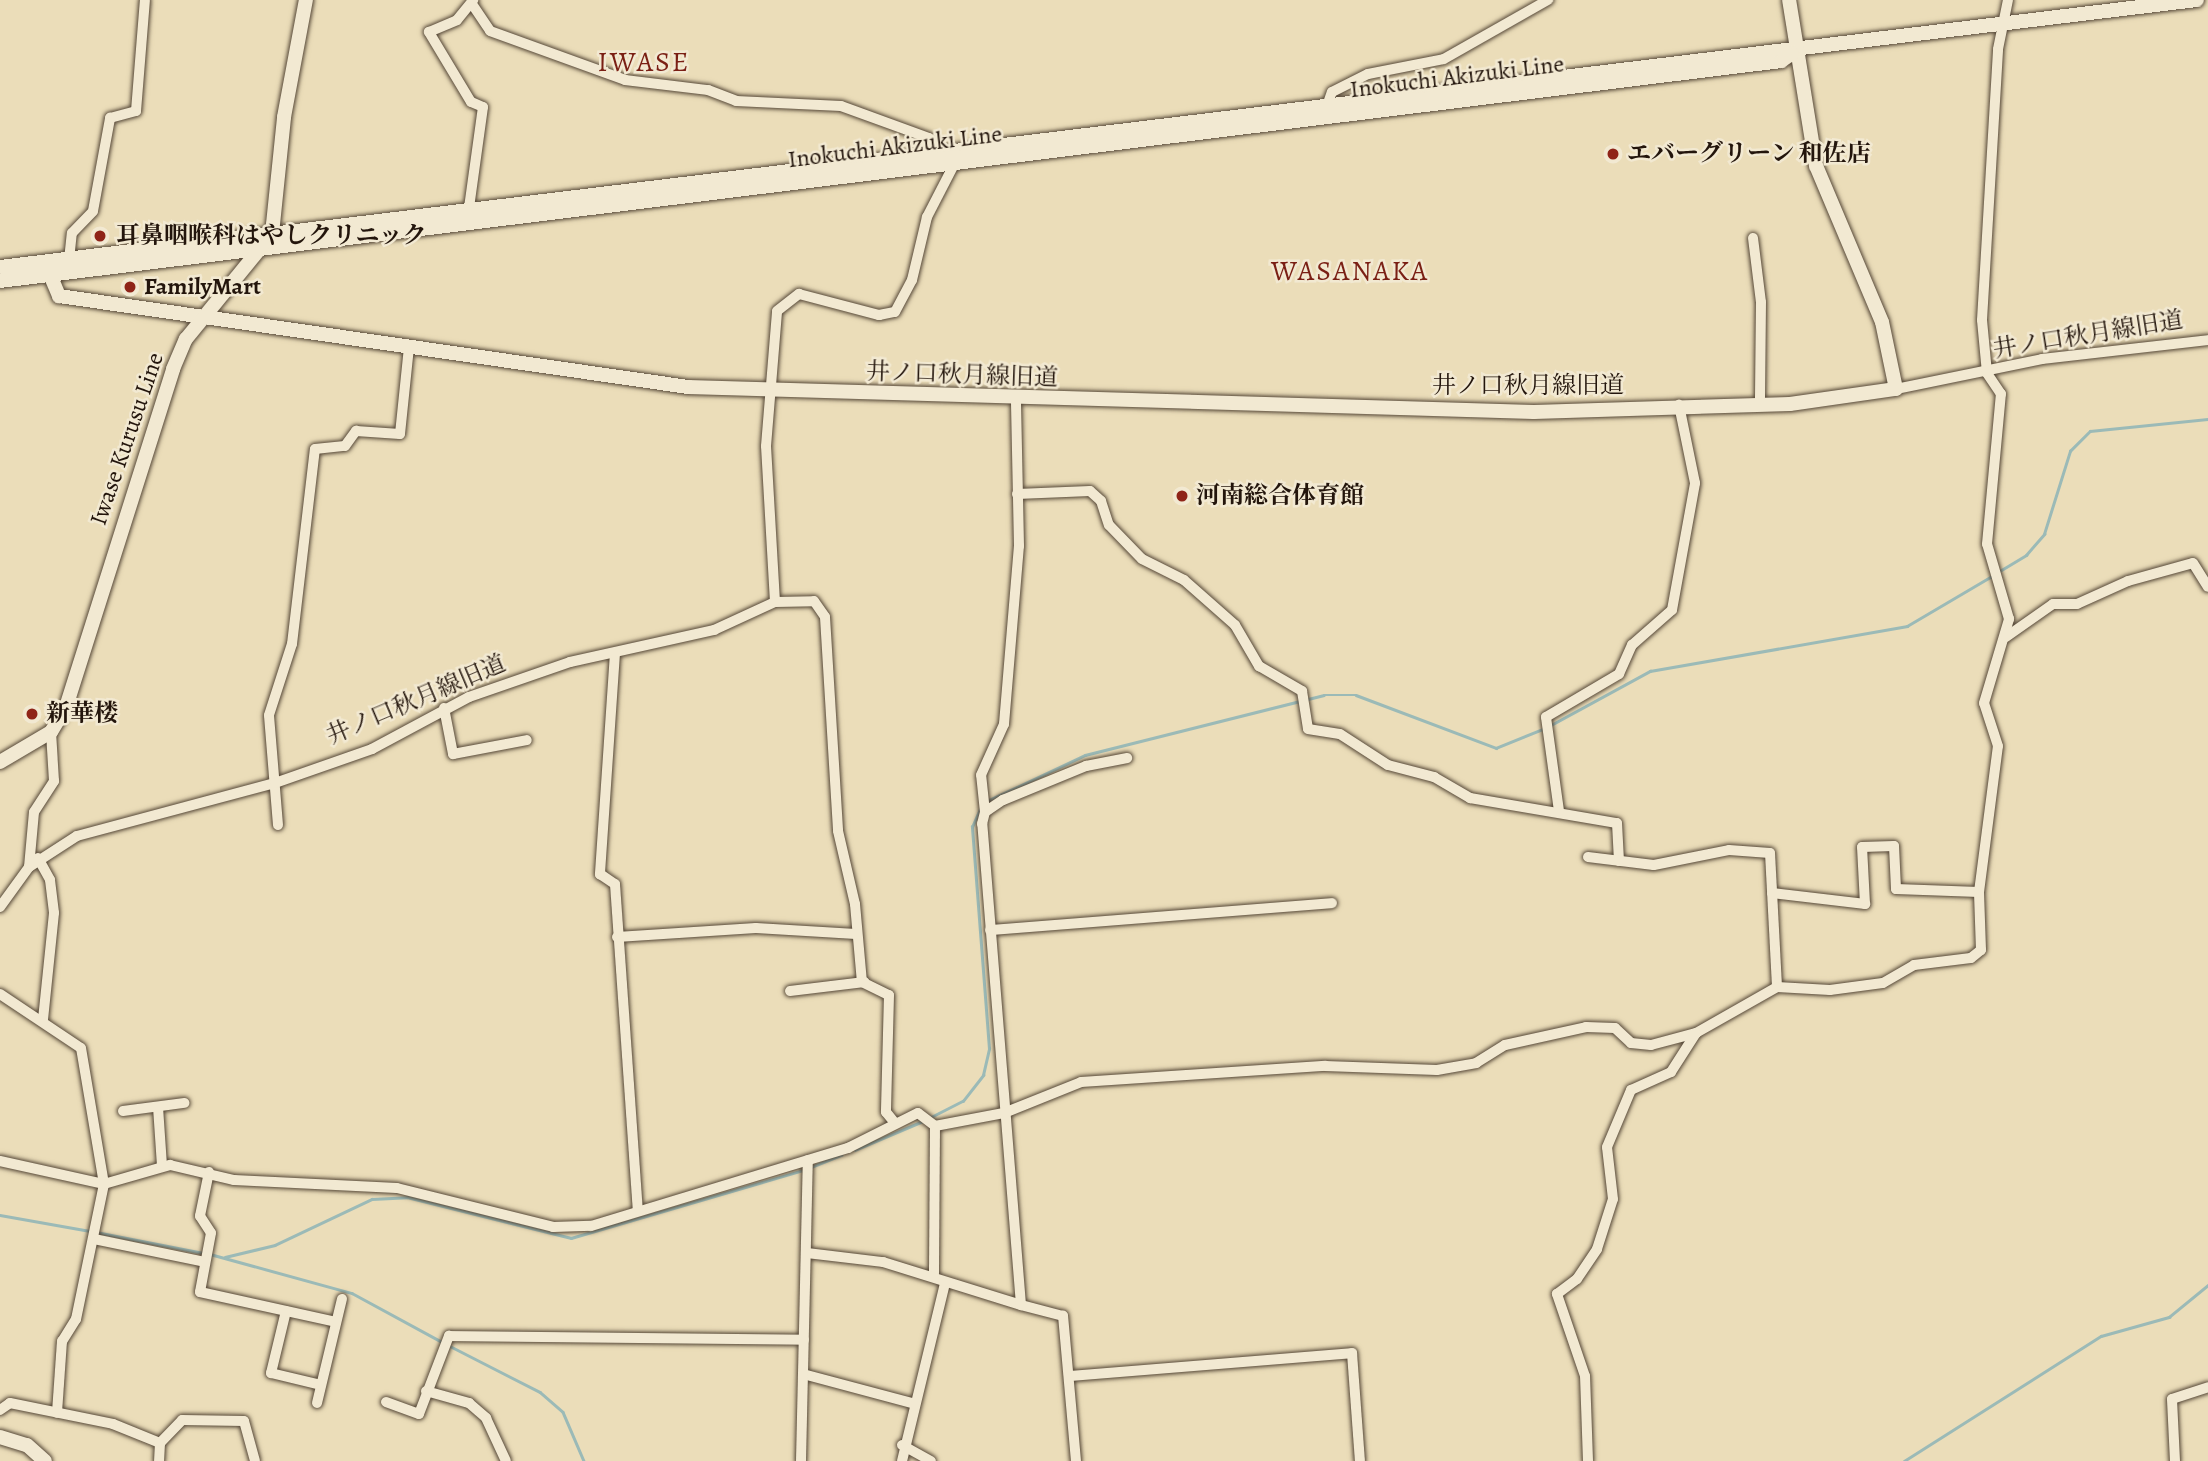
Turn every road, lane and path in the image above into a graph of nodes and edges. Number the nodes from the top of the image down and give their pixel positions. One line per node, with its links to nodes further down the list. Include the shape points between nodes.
1 (145, 0): 17 (street, via 136,111 110,118 93,211 72,233)
2 (306, 0): 14 (main road, Iwase Kurusu Line, via 284,117)
3 (1548, 0): 10 (street, via 1444,59 1368,74 1332,92)
4 (1789, 0): 9 (main road)
5 (2008, 0): 8 (street)
6 (2197, 0): 8 (main road, Inokuchi Akizuki Line)
7 (472, 2): 11 (street, via 490,31 625,80 708,90 736,101 841,106 929,138); 13 (street, via 457,20 429,32 471,102 483,107)
8 (2003, 25): 9 (main road, Inokuchi Akizuki Line); 24 (street, via 1982,320)
9 (1793, 53): 10 (main road, Inokuchi Akizuki Line, via 1779,49); 25 (main road, via 1816,166 1882,322)
10 (1327, 110): 12 (main road, Inokuchi Akizuki Line)
11 (938, 154): 12 (main road, Inokuchi Akizuki Line); 13 (main road, Inokuchi Akizuki Line)
12 (957, 157): 13 (main road, Inokuchi Akizuki Line); 26 (street, via 927,217 900,306 878,314 791,296 776,311)
13 (468, 218): 14 (main road, Inokuchi Akizuki Line); 16 (main road, Inokuchi Akizuki Line)
14 (272, 234): 16 (main road, Iwase Kurusu Line); 17 (main road, Inokuchi Akizuki Line)
15 (1753, 238): 28 (street, via 1761,302)
16 (263, 249): 19 (main road, Inokuchi Akizuki Line); 21 (main road, Iwase Kurusu Line)
17 (69, 260): 18 (main road, Inokuchi Akizuki Line)
18 (0, 267)
19 (51, 277): 20 (main road, Inokuchi Akizuki Line); 21 (main road, 井ノ口秋月線旧道, via 59,296)
20 (0, 281)
21 (207, 314): 23 (main road, 井ノ口秋月線旧道); 36 (main road, Iwase Kurusu Line, via 173,369 66,707)
22 (2208, 340): 24 (street, 井ノ口秋月線旧道, via 2042,359)
23 (410, 347): 26 (main road, 井ノ口秋月線旧道, via 661,384); 40 (street, via 400,434 356,431 345,446 315,449 292,644 269,715)
24 (1987, 373): 25 (street, 井ノ口秋月線旧道); 33 (street, via 2001,394 1988,524 1994,566 2004,586)
25 (1896, 389): 28 (main road, 井ノ口秋月線旧道)
26 (768, 391): 27 (main road, 井ノ口秋月線旧道); 32 (street)
27 (1016, 399): 29 (main road, 井ノ口秋月線旧道, via 1534,412); 30 (street)
28 (1760, 404): 29 (main road, 井ノ口秋月線旧道)
29 (1679, 405): 41 (street, via 1695,482 1672,610 1632,645 1619,674 1546,717 1554,737)
30 (1017, 494): 41 (street, via 1090,492 1101,501 1109,524 1142,559 1184,580 1235,625 1259,666 1303,691 1308,729 1339,734 1395,768 1434,778 1470,798); 42 (street, via 1019,546 1004,724 981,775)
31 (2208, 587): 33 (street, via 2193,563 2077,604 2053,604)
32 (775, 602): 34 (street, 井ノ口秋月線旧道, via 713,630); 53 (street, via 814,600 825,617 838,831)
33 (2006, 637): 48 (street, via 1992,662 1984,703 1998,746)
34 (615, 653): 35 (street, 井ノ口秋月線旧道); 54 (street, via 600,874 615,884)
35 (444, 708): 37 (street, via 453,754); 40 (street, 井ノ口秋月線旧道, via 372,749)
36 (51, 732): 39 (main road); 47 (street, via 54,781 34,812)
37 (527, 740)
38 (1127, 758): 42 (street, via 1086,766)
39 (0, 762)
40 (275, 783): 43 (street); 45 (street, 井ノ口秋月線旧道, via 77,836)
41 (1559, 811): 46 (street, via 1617,823)
42 (985, 812): 52 (street)
43 (278, 825)
44 (1588, 857): 46 (street)
45 (38, 858): 47 (street, 井ノ口秋月線旧道); 59 (street, via 50,880 54,913)
46 (1619, 862): 49 (street, via 1686,863 1728,850 1770,853)
47 (29, 867): 51 (street, 井ノ口秋月線旧道)
48 (1979, 892): 49 (street, via 1896,889 1895,846 1863,847 1865,905); 56 (street, via 1982,950 1971,958 1914,965 1882,983 1830,990)
49 (1772, 893): 56 (street)
50 (1332, 903): 52 (street)
51 (0, 907)
52 (990, 930): 64 (street)
53 (856, 934): 54 (street, via 756,928); 55 (street)
54 (617, 937): 72 (street)
55 (864, 982): 57 (street); 65 (street, via 890,995 886,1112)
56 (1777, 987): 60 (street)
57 (790, 991)
58 (0, 994): 59 (street)
59 (43, 1020): 71 (street, via 81,1048)
60 (1696, 1033): 64 (street, via 1651,1045 1631,1043 1615,1028 1586,1027 1505,1045 1476,1063 1437,1070 1325,1066 1081,1083); 105 (street, via 1671,1072 1631,1090 1608,1147 1613,1199 1597,1249 1577,1279 1557,1294 1585,1376)
61 (184, 1103): 62 (street)
62 (158, 1107): 63 (street); 69 (street)
63 (123, 1111)
64 (1004, 1113): 66 (street); 79 (street)
65 (895, 1123): 66 (street, via 918,1113); 67 (street)
66 (934, 1125): 76 (street)
67 (808, 1160): 72 (street); 74 (street)
68 (0, 1161): 71 (street)
69 (163, 1167): 70 (street); 71 (street)
70 (209, 1172): 72 (street, via 234,1180 397,1188 553,1227 591,1226); 75 (street, via 200,1216 211,1233)
71 (104, 1184): 73 (street)
72 (638, 1210)
73 (94, 1239): 75 (street); 92 (street, via 76,1319 62,1341)
74 (807, 1253): 76 (street, via 883,1262); 82 (street)
75 (205, 1262): 80 (street, via 200,1292)
76 (934, 1277): 77 (street)
77 (945, 1283): 79 (street); 90 (street, via 932,1353)
78 (342, 1299): 81 (street)
79 (1021, 1305): 84 (street, via 1063,1316)
80 (286, 1311): 81 (street); 85 (street, via 271,1373)
81 (336, 1322): 85 (street)
82 (804, 1340): 83 (street); 87 (street, via 449,1336)
83 (803, 1374): 90 (street); 100 (street)
84 (1069, 1376): 103 (street); 104 (street, via 1352,1353)
85 (321, 1385): 89 (street)
86 (2208, 1387): 106 (street, via 2172,1399)
87 (426, 1391): 88 (street, via 419,1414); 99 (street, via 469,1403 486,1418)
88 (386, 1402)
89 (317, 1403)
90 (912, 1403): 95 (street)
91 (0, 1407): 92 (street)
92 (57, 1413): 94 (street)
93 (0, 1437): 96 (main road, via 27,1445)
94 (160, 1443): 97 (street); 98 (street, via 182,1420 244,1421)
95 (902, 1446): 101 (street); 102 (street)
96 (45, 1461)
97 (159, 1461)
98 (255, 1461)
99 (506, 1461)
100 (801, 1461)
101 (902, 1461)
102 (931, 1461)
103 (1076, 1461)
104 (1360, 1461)
105 (1588, 1461)
106 (2175, 1461)

